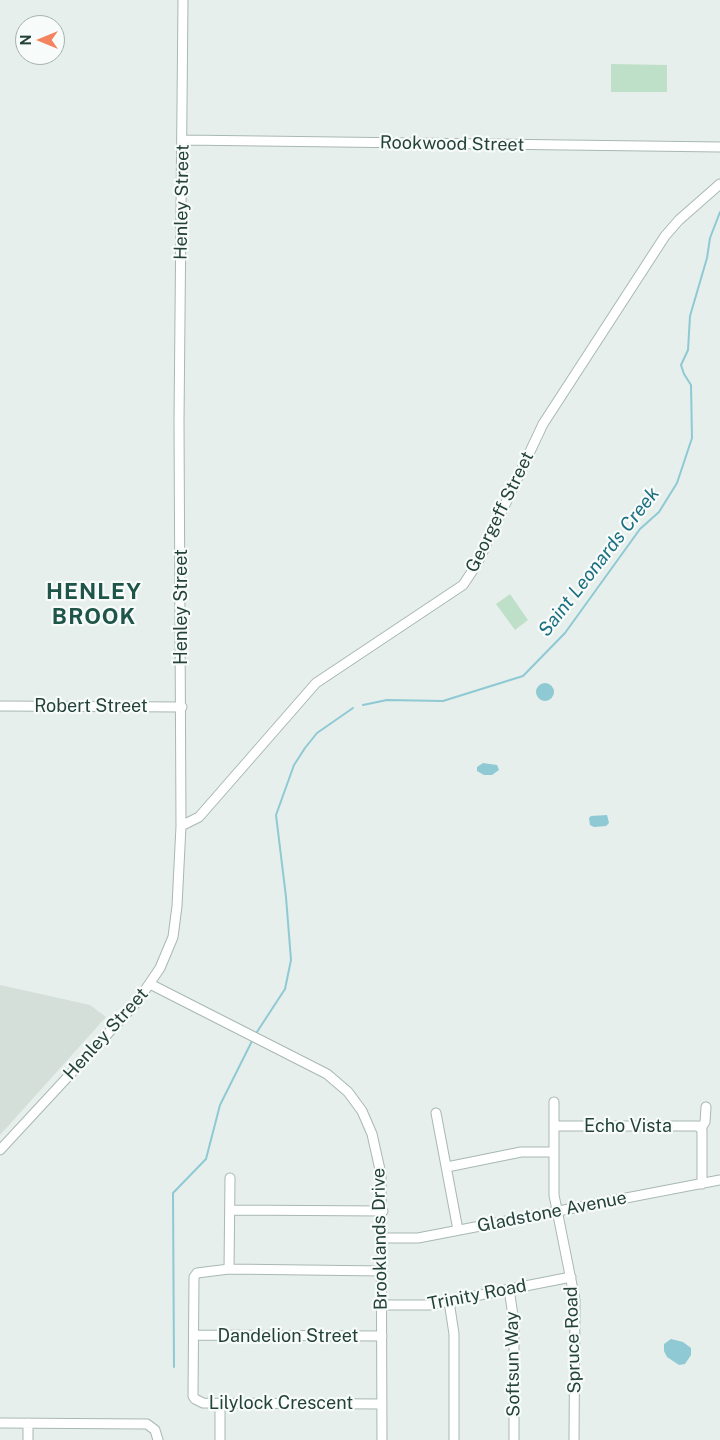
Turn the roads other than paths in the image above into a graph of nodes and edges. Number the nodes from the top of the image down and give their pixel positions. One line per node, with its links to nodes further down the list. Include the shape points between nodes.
1 (183, 0): 2 (street, Henley Street)
2 (184, 140): 3 (street, Rookwood Street); 6 (street, Henley Street, via 179,422)
3 (720, 147)
4 (720, 184): 7 (street, Georgeff Street, via 665,236 543,424 478,564 463,585 316,683 199,817)
5 (0, 706): 6 (street, Robert Street)
6 (182, 707): 7 (street, Henley Street)
7 (180, 826): 8 (street, Henley Street, via 173,937)
8 (150, 984): 14 (street, Henley Street); 21 (street, Brooklands Drive, via 327,1074 348,1092 372,1134 381,1174)
9 (554, 1102): 12 (street, Spruce Road)
10 (706, 1107): 13 (street, via 705,1122)
11 (436, 1113): 16 (street)
12 (554, 1126): 13 (street, Echo Vista); 15 (street, Spruce Road)
13 (701, 1128): 19 (street)
14 (0, 1150)
15 (552, 1152): 16 (street, via 521,1152); 22 (street, Spruce Road)
16 (447, 1166): 23 (street)
17 (230, 1178): 20 (street)
18 (720, 1180): 19 (street, Gladstone Avenue)
19 (702, 1184): 22 (street, Gladstone Avenue)
20 (230, 1210): 21 (street); 25 (street)
21 (383, 1211): 24 (street, Brooklands Drive)
22 (557, 1211): 23 (street, Gladstone Avenue); 27 (street, Spruce Road)
23 (458, 1230): 24 (street, Gladstone Avenue, via 418,1238)
24 (383, 1238): 26 (street, Brooklands Drive)
25 (229, 1270): 26 (street, Lilylock Crescent); 31 (street, Lilylock Crescent, via 200,1271 194,1277)
26 (382, 1270): 30 (street, Brooklands Drive)
27 (571, 1277): 28 (street, Trinity Road); 43 (street, Spruce Road, via 575,1300)
28 (509, 1289): 29 (street, Trinity Road); 42 (street, Softsun Way, via 514,1322)
29 (449, 1301): 30 (street, Trinity Road, via 419,1306); 41 (street, via 453,1327)
30 (382, 1305): 32 (street, Brooklands Drive)
31 (194, 1336): 32 (street, Dandelion Street); 33 (street, Lilylock Crescent, via 195,1399)
32 (382, 1336): 34 (street, Brooklands Drive)
33 (220, 1404): 34 (street, Lilylock Crescent); 39 (street)
34 (382, 1404): 40 (street, Brooklands Drive)
35 (0, 1423): 36 (street)
36 (28, 1424): 37 (street); 38 (street, via 147,1424 155,1430)
37 (28, 1440)
38 (158, 1440)
39 (220, 1440)
40 (382, 1440)
41 (454, 1440)
42 (514, 1440)
43 (574, 1440)

